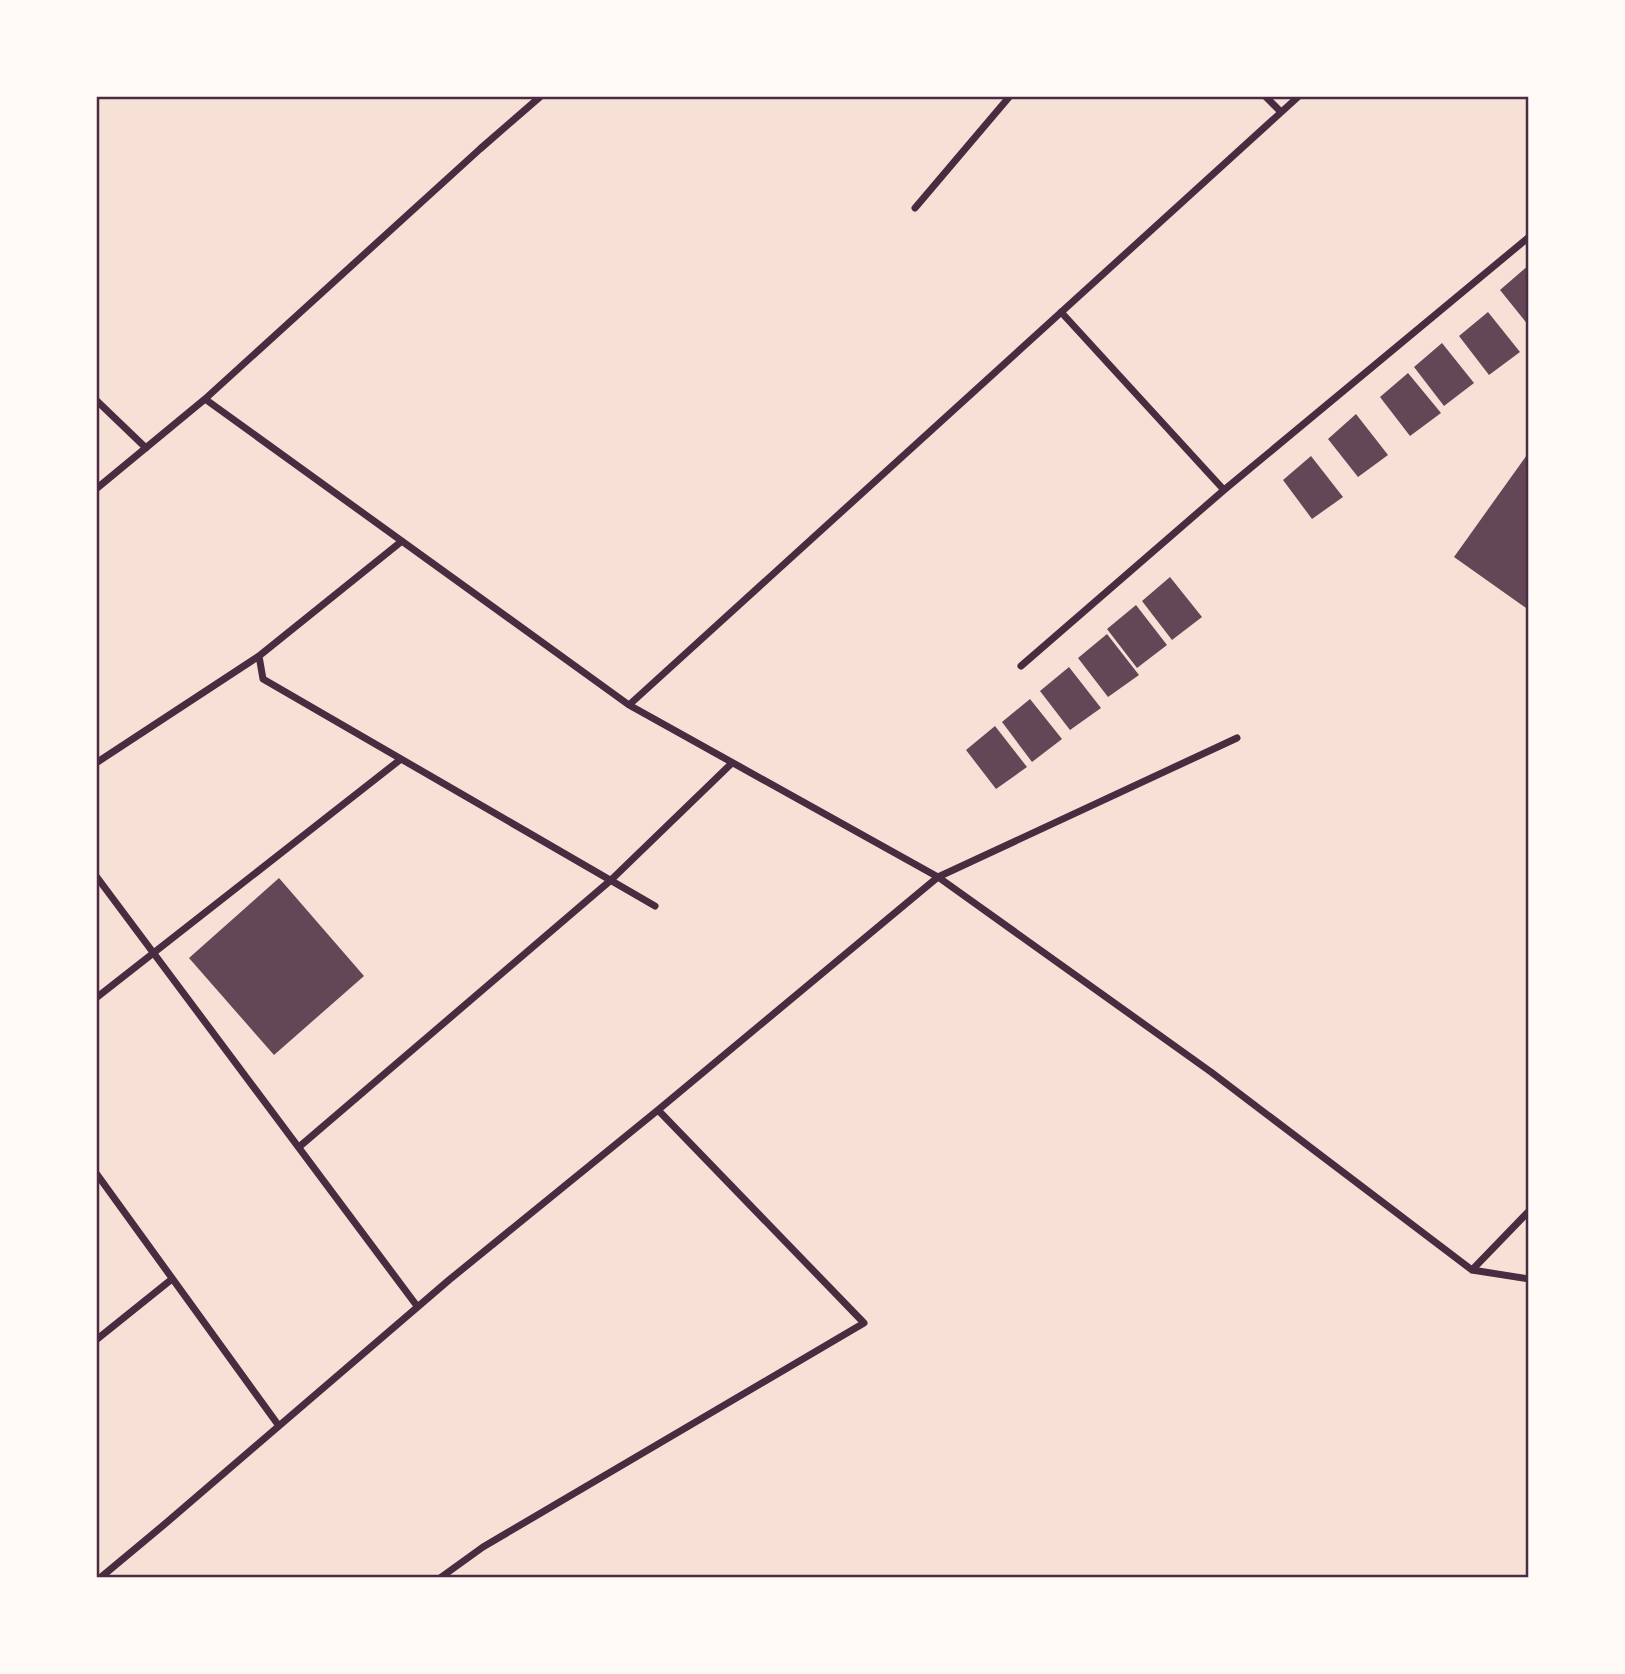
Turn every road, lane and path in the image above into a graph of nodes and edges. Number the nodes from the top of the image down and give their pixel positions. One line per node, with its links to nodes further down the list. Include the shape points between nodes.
1 (541, 96): 9 (street)
2 (1010, 96): 6 (street)
3 (1265, 96): 5 (street)
4 (1299, 96): 5 (street)
5 (1281, 113): 8 (street)
6 (915, 208)
7 (1529, 237): 13 (street)
8 (1061, 313): 13 (street); 17 (street)
9 (205, 399): 11 (street); 14 (street)
10 (96, 400): 11 (street)
11 (146, 448): 12 (street)
12 (96, 489)
13 (1224, 490): 16 (street)
14 (402, 541): 15 (street); 17 (street)
15 (260, 656): 19 (street, via 263,679); 20 (street)
16 (1021, 666)
17 (629, 705): 21 (street)
18 (1237, 737): 23 (street)
19 (401, 759): 24 (street); 26 (street)
20 (96, 763)
21 (732, 763): 23 (street); 24 (street)
22 (96, 876): 26 (street)
23 (938, 877): 28 (street); 32 (street, via 1211,1072)
24 (611, 880): 25 (street); 29 (street)
25 (655, 906)
26 (154, 953): 27 (street); 29 (street)
27 (96, 998)
28 (658, 1110): 35 (street); 39 (street, via 864,1323 484,1547)
29 (299, 1147): 35 (street)
30 (96, 1173): 33 (street)
31 (1529, 1211): 32 (street)
32 (1472, 1270): 34 (street)
33 (172, 1279): 36 (street); 37 (street)
34 (1529, 1279)
35 (418, 1306): 37 (street)
36 (96, 1340)
37 (279, 1426): 38 (street)
38 (100, 1578)
39 (440, 1578)

